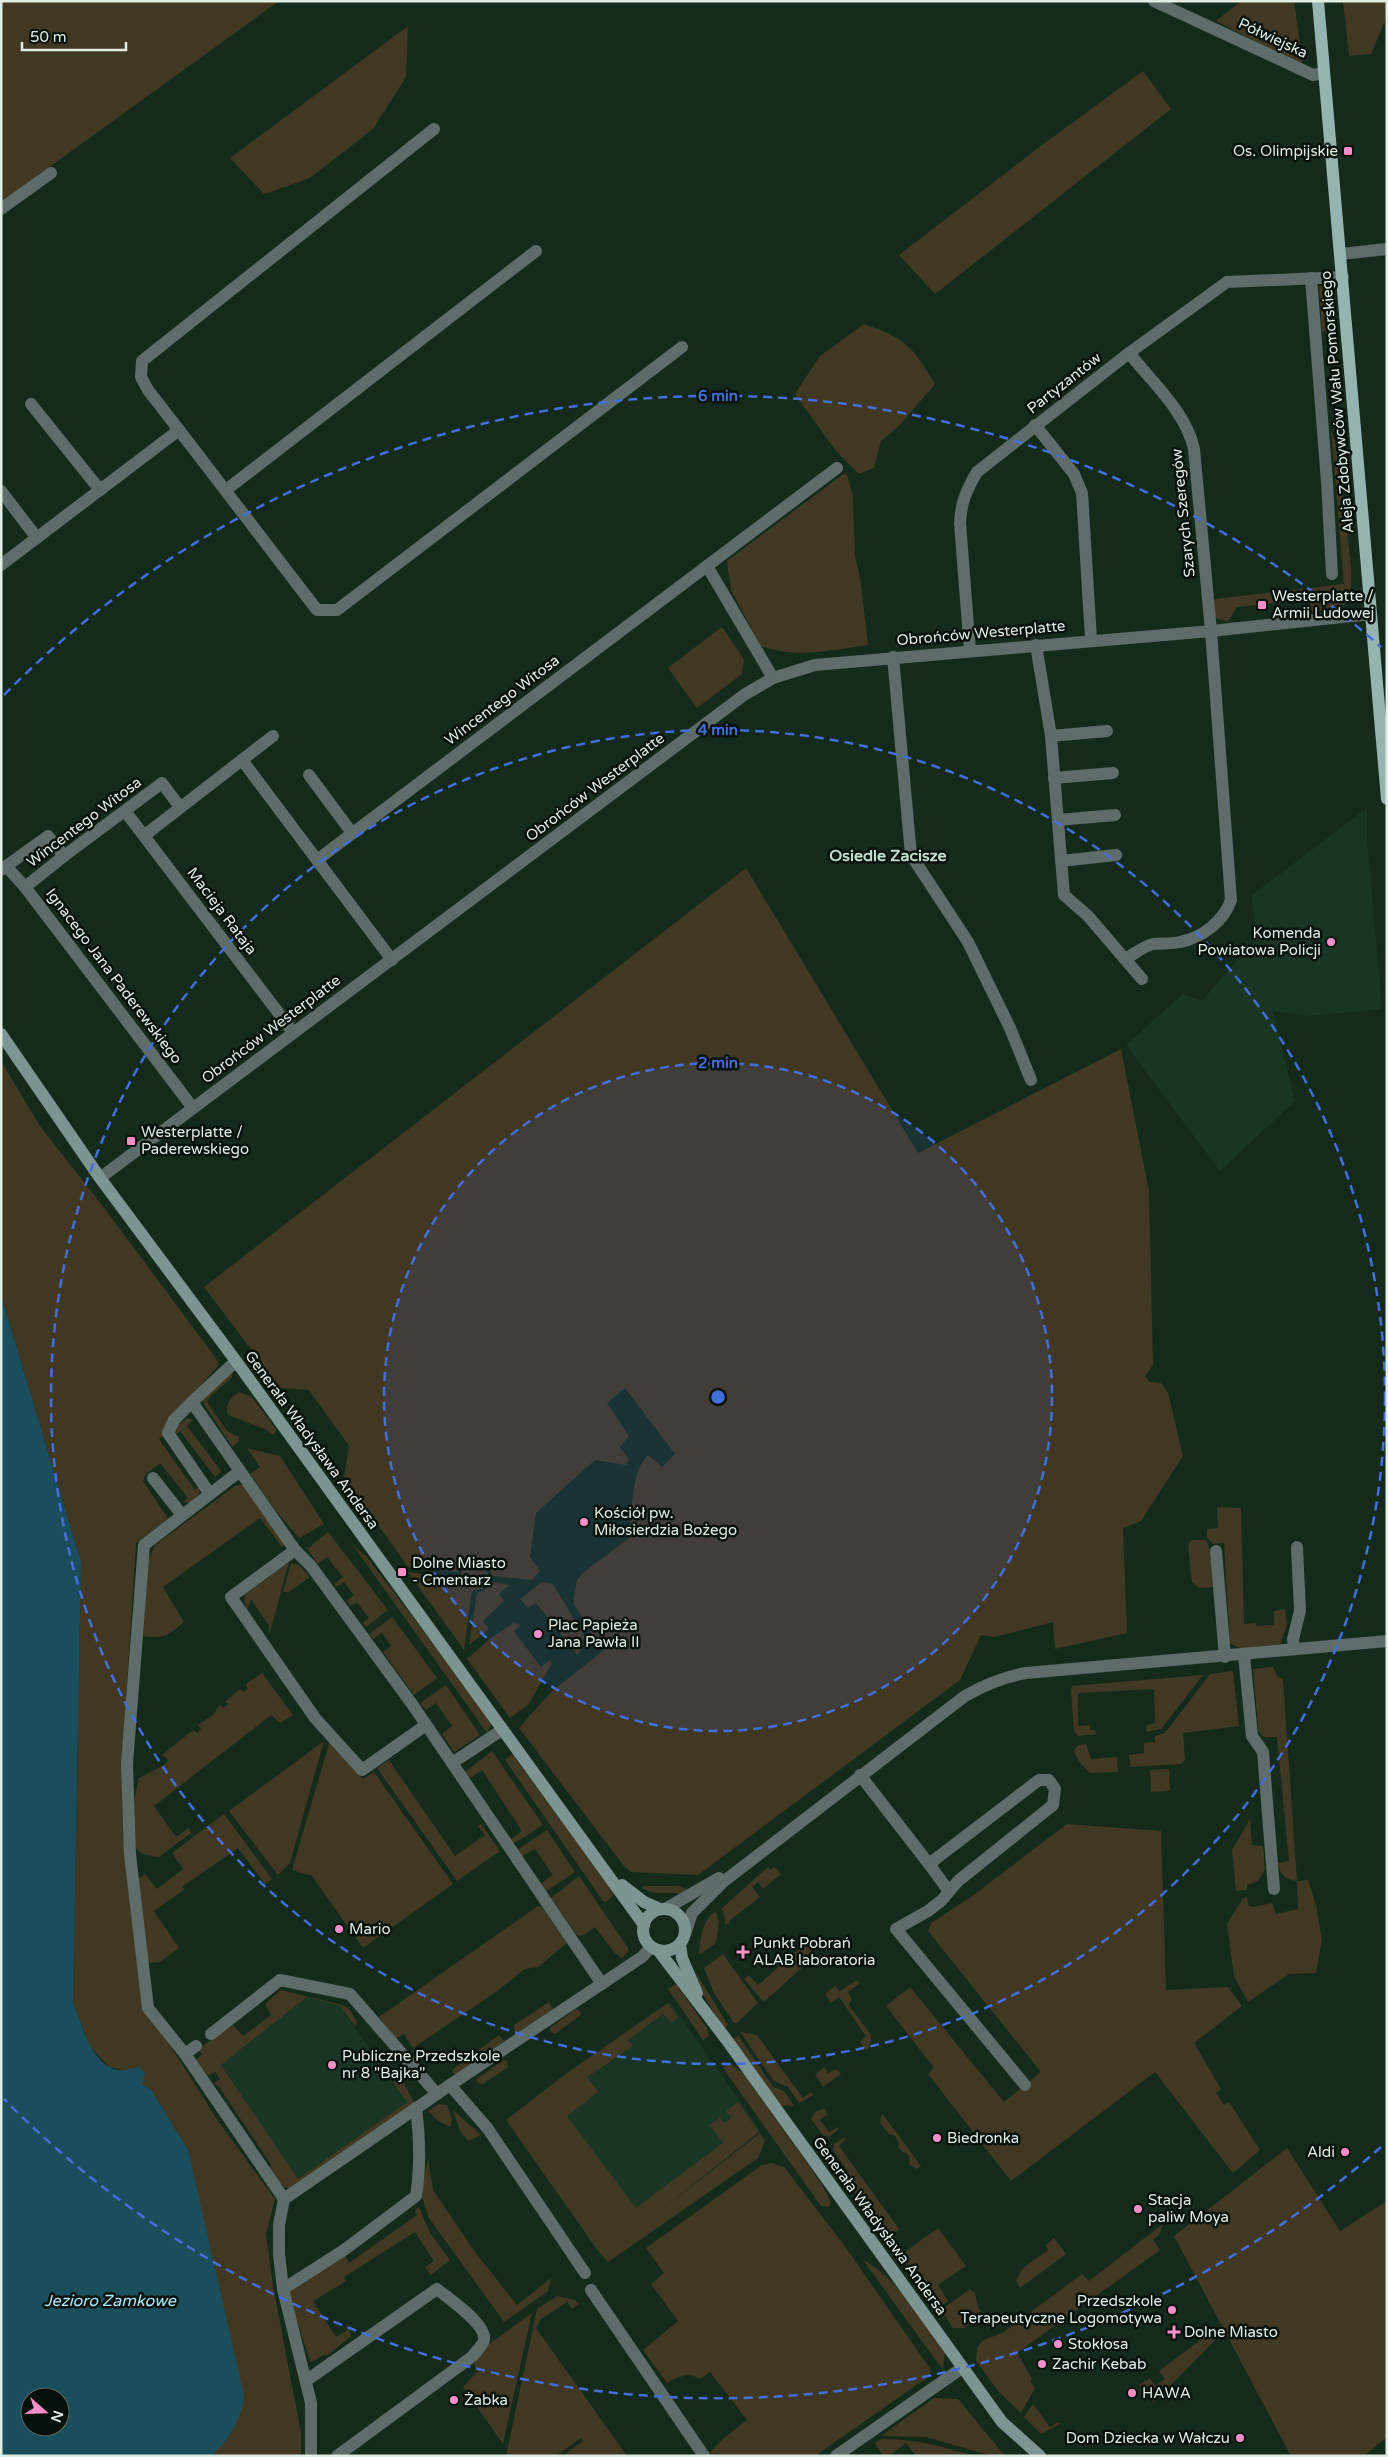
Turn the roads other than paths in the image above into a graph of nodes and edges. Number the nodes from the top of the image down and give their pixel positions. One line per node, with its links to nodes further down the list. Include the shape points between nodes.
1 (1154, 1): 3 (street, Półwiejska, via 1313,75)
2 (1318, 1): 3 (main road, Aleja Zdobywców Wału Pomorskiego)
3 (1324, 73): 9 (main road, Aleja Zdobywców Wału Pomorskiego)
4 (434, 129): 16 (street, via 142,361 141,377 148,390)
5 (51, 173): 6 (street)
6 (1, 210)
7 (1387, 249): 9 (street)
8 (536, 251): 19 (street)
9 (1341, 254): 10 (main road, Aleja Zdobywców Wału Pomorskiego)
10 (1342, 277): 11 (street, Partyzantów); 25 (main road, Aleja Zdobywców Wału Pomorskiego)
11 (1311, 278): 13 (street, Partyzantów, via 1227,282); 24 (street)
12 (682, 347): 19 (street, via 338,610 317,610)
13 (1129, 353): 15 (street, Partyzantów); 26 (street, Szarych Szeregów, via 1191,435)
14 (31, 404): 18 (street)
15 (1035, 425): 27 (street, via 1074,474 1082,493); 29 (street, Partyzantów, via 977,472 961,506)
16 (180, 430): 18 (street); 19 (street)
17 (836, 468): 23 (street, Wincentego Witosa)
18 (100, 490): 21 (street)
19 (226, 490)
20 (1, 491): 21 (street)
21 (37, 538): 22 (street)
22 (1, 565)
23 (707, 566): 31 (street); 44 (street, Wincentego Witosa)
24 (1332, 574)
25 (1371, 614): 26 (street, Obrońców Westerplatte); 39 (main road, Aleja Zdobywców Wału Pomorskiego)
26 (1212, 631): 27 (street, Obrońców Westerplatte); 52 (street, Szarych Szeregów, via 1231,900 1220,921 1191,939 1151,944)
27 (1091, 640): 28 (street, Obrońców Westerplatte)
28 (1036, 644): 29 (street, Obrońców Westerplatte); 34 (street)
29 (970, 651): 30 (street, Obrońców Westerplatte)
30 (893, 657): 31 (street, Obrońców Westerplatte, via 815,665); 57 (street, via 911,855 968,942)
31 (773, 678): 53 (street, Obrońców Westerplatte, via 744,695)
32 (1107, 731): 34 (street)
33 (273, 736): 35 (street)
34 (1050, 736): 38 (street)
35 (242, 760): 40 (street); 48 (street)
36 (1113, 773): 38 (street)
37 (309, 776): 44 (street)
38 (1054, 778): 43 (street)
39 (1387, 799)
40 (180, 807): 41 (street, Wincentego Witosa, via 162,784); 45 (street)
41 (125, 811): 45 (street, Macieja Rataja); 46 (street, Wincentego Witosa)
42 (1115, 815): 43 (street)
43 (1058, 820): 49 (street)
44 (352, 833): 48 (street, Wincentego Witosa)
45 (145, 835): 55 (street, Macieja Rataja)
46 (64, 856): 50 (street, via 48,836); 51 (street, Wincentego Witosa)
47 (1116, 856): 49 (street)
48 (317, 860): 53 (street)
49 (1061, 861): 52 (street, via 1064,895 1088,916)
50 (4, 868): 51 (street, Ignacego Jana Paderewskiego)
51 (25, 887): 58 (street, Ignacego Jana Paderewskiego)
52 (1126, 959): 54 (street)
53 (392, 960): 55 (street, Obrońców Westerplatte)
54 (1142, 979)
55 (293, 1032): 58 (street, Obrońców Westerplatte)
56 (1, 1034): 59 (main road, Generała Władysława Andersa)
57 (1031, 1080)
58 (193, 1108): 59 (street, Obrońców Westerplatte)
59 (100, 1178): 60 (main road, Generała Władysława Andersa)
60 (236, 1362): 61 (street); 74 (main road, Generała Władysława Andersa)
61 (192, 1402): 62 (street); 64 (street, via 174,1420 168,1433)
62 (240, 1471): 64 (street); 67 (street)
63 (153, 1478): 65 (street)
64 (210, 1494): 65 (street)
65 (182, 1515): 90 (street, via 144,1545 127,1764 130,1854 148,2008)
66 (1297, 1547): 70 (street, via 1300,1611 1293,1639)
67 (295, 1550): 73 (street, via 311,1566); 73 (street, via 231,1597 315,1718 362,1770)
68 (1216, 1551): 72 (street)
69 (1387, 1641): 70 (street)
70 (1294, 1650): 71 (street)
71 (1244, 1655): 72 (street); 80 (street, via 1252,1736 1263,1752)
72 (1225, 1657): 76 (street, via 1002,1678 965,1696)
73 (426, 1725): 75 (street)
74 (502, 1730): 75 (street); 78 (main road, Generała Władysława Andersa)
75 (452, 1764): 86 (street)
76 (860, 1775): 77 (street); 79 (street)
77 (749, 1860): 82 (street); 84 (street, via 698,1905 689,1919)
78 (598, 1863): 82 (main road, Generała Władysława Andersa, via 632,1894 650,1906); 83 (main road, Generała Władysława Andersa)
79 (929, 1864): 81 (street); 81 (street, via 1039,1780 1049,1780 1055,1789 1053,1805)
80 (1274, 1889)
81 (948, 1890): 92 (street, via 942,1900 928,1911 896,1929)
82 (663, 1909): 83 (main road, via 648,1916); 84 (main road, via 681,1916 685,1926)
83 (644, 1925): 85 (main road, via 644,1935)
84 (683, 1939): 85 (main road, via 672,1950); 87 (main road, Generała Władysława Andersa, via 682,1958)
85 (654, 1949): 86 (street); 87 (main road, Generała Władysława Andersa)
86 (602, 1984): 91 (street)
87 (703, 2007): 99 (main road, Generała Władysława Andersa)
88 (211, 2034): 93 (street, via 280,1980 350,1994)
89 (196, 2046): 90 (street)
90 (185, 2054): 95 (street)
91 (450, 2085): 93 (street); 96 (street, via 488,2129)
92 (1025, 2085)
93 (436, 2094): 94 (street)
94 (416, 2108): 95 (street); 97 (street, via 421,2147 416,2196 344,2250)
95 (284, 2199): 97 (street, via 279,2225 279,2254)
96 (586, 2273)
97 (284, 2289): 100 (street)
98 (591, 2290): 103 (street)
99 (962, 2368): 104 (street); 105 (main road, Generała Władysława Andersa, via 1002,2422)
100 (307, 2380): 101 (street, via 311,2403); 102 (street, via 437,2289 484,2331 484,2340 473,2356)
101 (311, 2456)
102 (337, 2456)
103 (704, 2456)
104 (836, 2456)
105 (1040, 2456)

